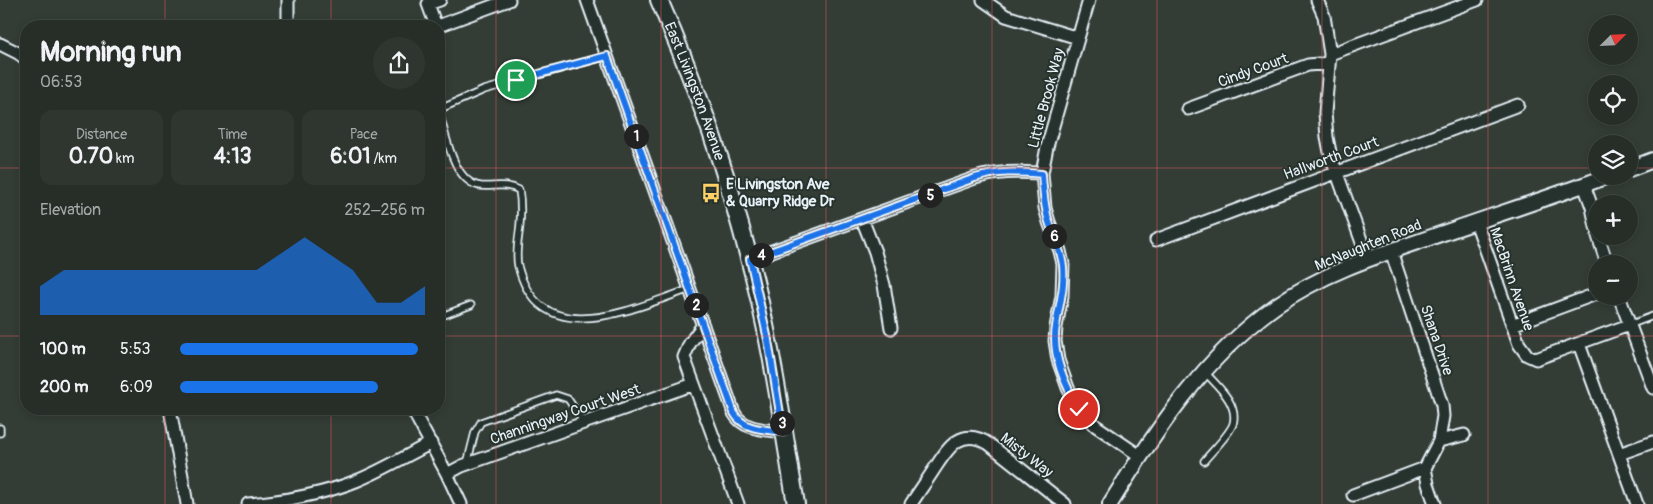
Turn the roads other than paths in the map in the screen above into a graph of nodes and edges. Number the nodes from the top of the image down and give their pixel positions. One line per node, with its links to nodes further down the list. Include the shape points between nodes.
1 (288, 0): 10 (street)
2 (440, 0): 11 (street, via 428,4)
3 (510, 0): 12 (street)
4 (587, 0): 16 (street)
5 (659, 0): 33 (main road, East Livingston Avenue, via 705,114)
6 (983, 0): 13 (street, Little Brook Way, via 1006,16)
7 (1089, 0): 13 (street, Little Brook Way)
8 (1318, 0): 17 (street, via 1324,16)
9 (1477, 0): 17 (street, Cindy Court)
10 (288, 20)
11 (435, 20)
12 (445, 23)
13 (1078, 38): 25 (street, Little Brook Way)
14 (0, 44): 15 (street)
15 (20, 54)
16 (607, 56): 19 (lane, via 484,90); 35 (street)
17 (1329, 58): 20 (street, Cindy Court); 24 (street, via 1325,113 1327,137)
18 (1518, 105): 24 (street, Hallworth Court)
19 (445, 107)
20 (1188, 109)
21 (445, 129): 35 (lane, via 456,166 472,184 513,186 519,190 518,264 524,284 549,312 569,318 599,317)
22 (1653, 160): 23 (street)
23 (1638, 166)
24 (1337, 172): 31 (street, Hallworth Court); 34 (street)
25 (1042, 174): 29 (street, via 992,173); 60 (street, Little Brook Way, via 1045,208 1063,264 1055,342 1058,360 1068,388 1087,419)
26 (1588, 184): 27 (street, McNaughten Road)
27 (1584, 185): 28 (street); 30 (street, McNaughten Road)
28 (1588, 196)
29 (862, 219): 33 (street); 44 (street, via 884,285)
30 (1476, 222): 32 (street, McNaughten Road); 42 (street, MacBrinn Avenue)
31 (1156, 240)
32 (1391, 251): 34 (street, McNaughten Road); 56 (street, Shana Drive, via 1440,396 1443,416)
33 (750, 259): 53 (main road, East Livingston Avenue, via 768,340)
34 (1368, 259): 46 (street, McNaughten Road, via 1326,277 1277,305)
35 (690, 289): 41 (street)
36 (1588, 297): 42 (street)
37 (471, 305): 39 (lane)
38 (1622, 305): 43 (street)
39 (445, 314)
40 (1653, 316): 43 (lane)
41 (702, 325): 47 (street, via 684,357); 53 (street, via 737,419 747,426)
42 (1512, 325): 45 (street, MacBrinn Avenue, via 1527,356 1536,359)
43 (1629, 325): 45 (street, MacBrinn Avenue); 48 (street)
44 (891, 328)
45 (1578, 344): 59 (street)
46 (1204, 371): 60 (street, McNaughten Road); 61 (lane, via 1230,402 1233,423)
47 (694, 384): 51 (street, Channingway Court West); 69 (street)
48 (1653, 388)
49 (171, 415): 66 (street)
50 (415, 415): 58 (street)
51 (585, 424): 62 (street, Channingway Court West); 62 (lane, via 568,399 556,394 480,422)
52 (0, 428): 54 (lane)
53 (783, 432): 70 (main road, East Livingston Avenue)
54 (0, 433)
55 (1464, 435): 56 (street)
56 (1439, 441): 63 (street, Shana Drive)
57 (1653, 442): 59 (street)
58 (431, 443): 64 (street); 67 (street, via 357,481 334,489)
59 (1619, 454): 75 (street)
60 (1140, 456): 73 (street, McNaughten Road)
61 (1204, 461)
62 (467, 464): 64 (street, Channingway Court West)
63 (1425, 468): 65 (street); 74 (street)
64 (447, 474): 68 (street)
65 (1353, 495)
66 (188, 504)
67 (248, 504)
68 (461, 504)
69 (738, 504)
70 (796, 504)
71 (911, 504): 72 (street, Misty Way, via 946,450 966,437 989,444)
72 (1066, 504)
73 (1110, 504)
74 (1436, 504)
75 (1637, 504)

